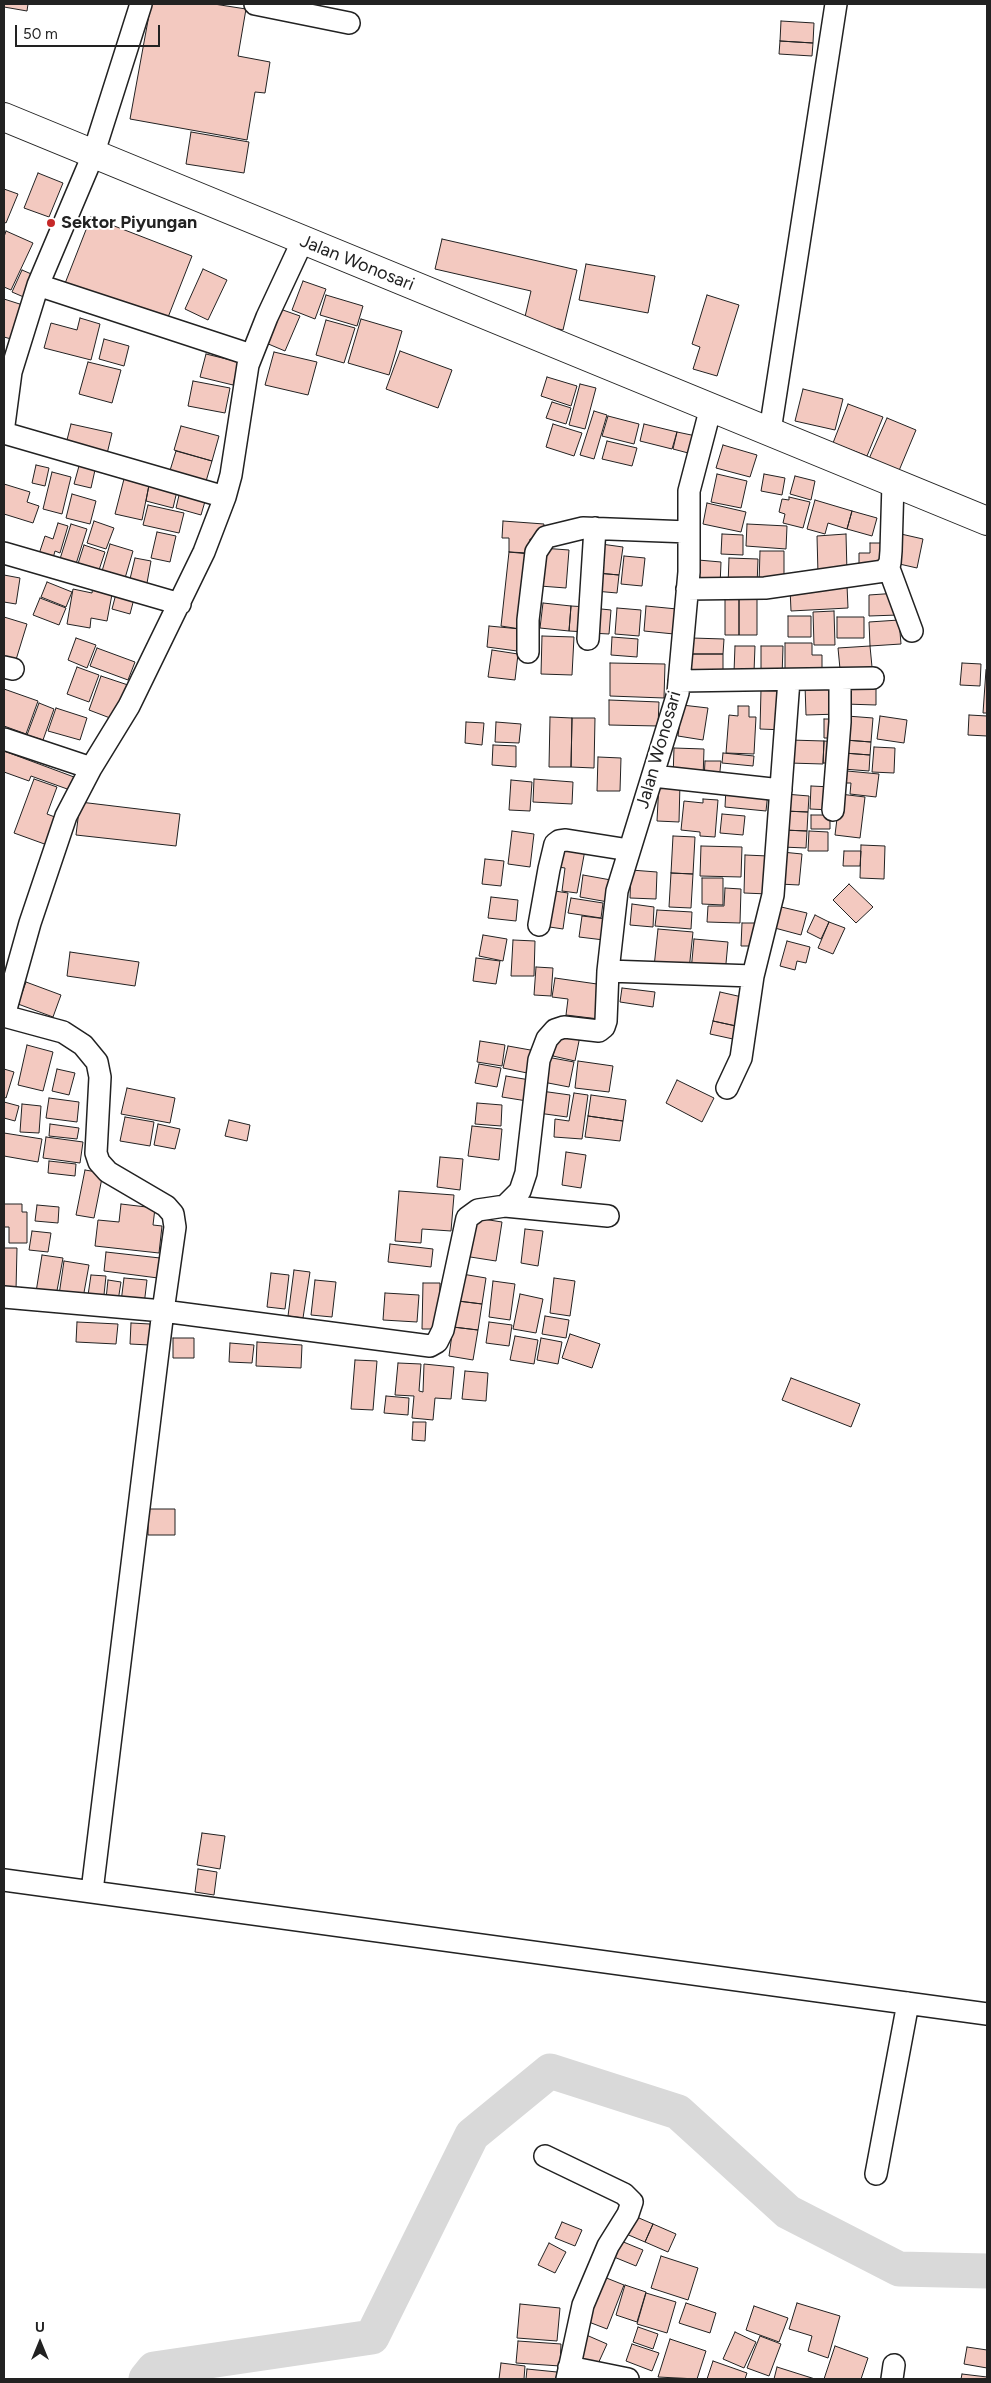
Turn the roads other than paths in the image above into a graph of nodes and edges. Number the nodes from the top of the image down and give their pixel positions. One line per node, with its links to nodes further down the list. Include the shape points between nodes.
1 (141, 4): 6 (street)
2 (255, 4): 4 (street)
3 (836, 4): 12 (street)
4 (349, 23)
5 (4, 117): 6 (highway, Jalan Wonosari)
6 (93, 154): 7 (highway, Jalan Wonosari); 8 (street)
7 (303, 240): 9 (street); 10 (highway, Jalan Wonosari)
8 (38, 284): 9 (street); 11 (street, via 11,372)
9 (251, 356): 15 (street)
10 (711, 407): 12 (highway, Jalan Wonosari); 18 (street, Jalan Wonosari, via 689,491)
11 (4, 425)
12 (770, 432): 14 (highway, Jalan Wonosari)
13 (4, 433): 15 (street)
14 (893, 483): 16 (highway, Jalan Wonosari); 20 (street)
15 (225, 497): 22 (street)
16 (987, 521)
17 (595, 528): 18 (street); 24 (street); 25 (street, via 546,537 536,552 528,620)
18 (689, 532): 21 (street, Jalan Wonosari)
19 (4, 553): 22 (street)
20 (888, 566): 21 (street, via 884,571 867,575 765,588); 23 (street)
21 (687, 589): 29 (street, Jalan Wonosari)
22 (180, 604): 32 (street, via 129,706)
23 (912, 631)
24 (588, 639)
25 (528, 652)
26 (873, 678): 27 (street)
27 (840, 679): 28 (street); 35 (street)
28 (789, 680): 29 (street); 34 (street)
29 (679, 681): 33 (street, Jalan Wonosari)
30 (4, 729): 31 (street)
31 (4, 738): 32 (street)
32 (91, 768): 40 (street, via 66,816 30,922)
33 (653, 776): 34 (street); 36 (street, Jalan Wonosari)
34 (781, 790): 39 (street, via 773,895)
35 (834, 810)
36 (629, 850): 37 (street, via 566,840 555,844); 38 (street, Jalan Wonosari, via 616,890)
37 (539, 925)
38 (608, 971): 39 (street); 42 (street, Jalan Wonosari, via 606,1021 601,1030 564,1027 555,1030 547,1039 539,1060 526,1173 520,1190)
39 (753, 976): 41 (street, via 741,1058)
40 (4, 1016): 45 (street, via 63,1032 83,1045 97,1062 100,1077 96,1153 99,1162 108,1172 166,1206 173,1214 175,1227)
41 (727, 1088)
42 (505, 1206): 43 (street); 45 (street, via 478,1210 467,1218 443,1330 437,1342 430,1346)
43 (608, 1216)
44 (4, 1297): 45 (street)
45 (163, 1311): 47 (street)
46 (4, 1880): 47 (street)
47 (92, 1891): 48 (street)
48 (908, 2003): 49 (street); 51 (street)
49 (987, 2014)
50 (545, 2156): 52 (street, via 624,2194 632,2202 608,2246 583,2305)
51 (876, 2174)
52 (568, 2373): 53 (street)
53 (628, 2379)

